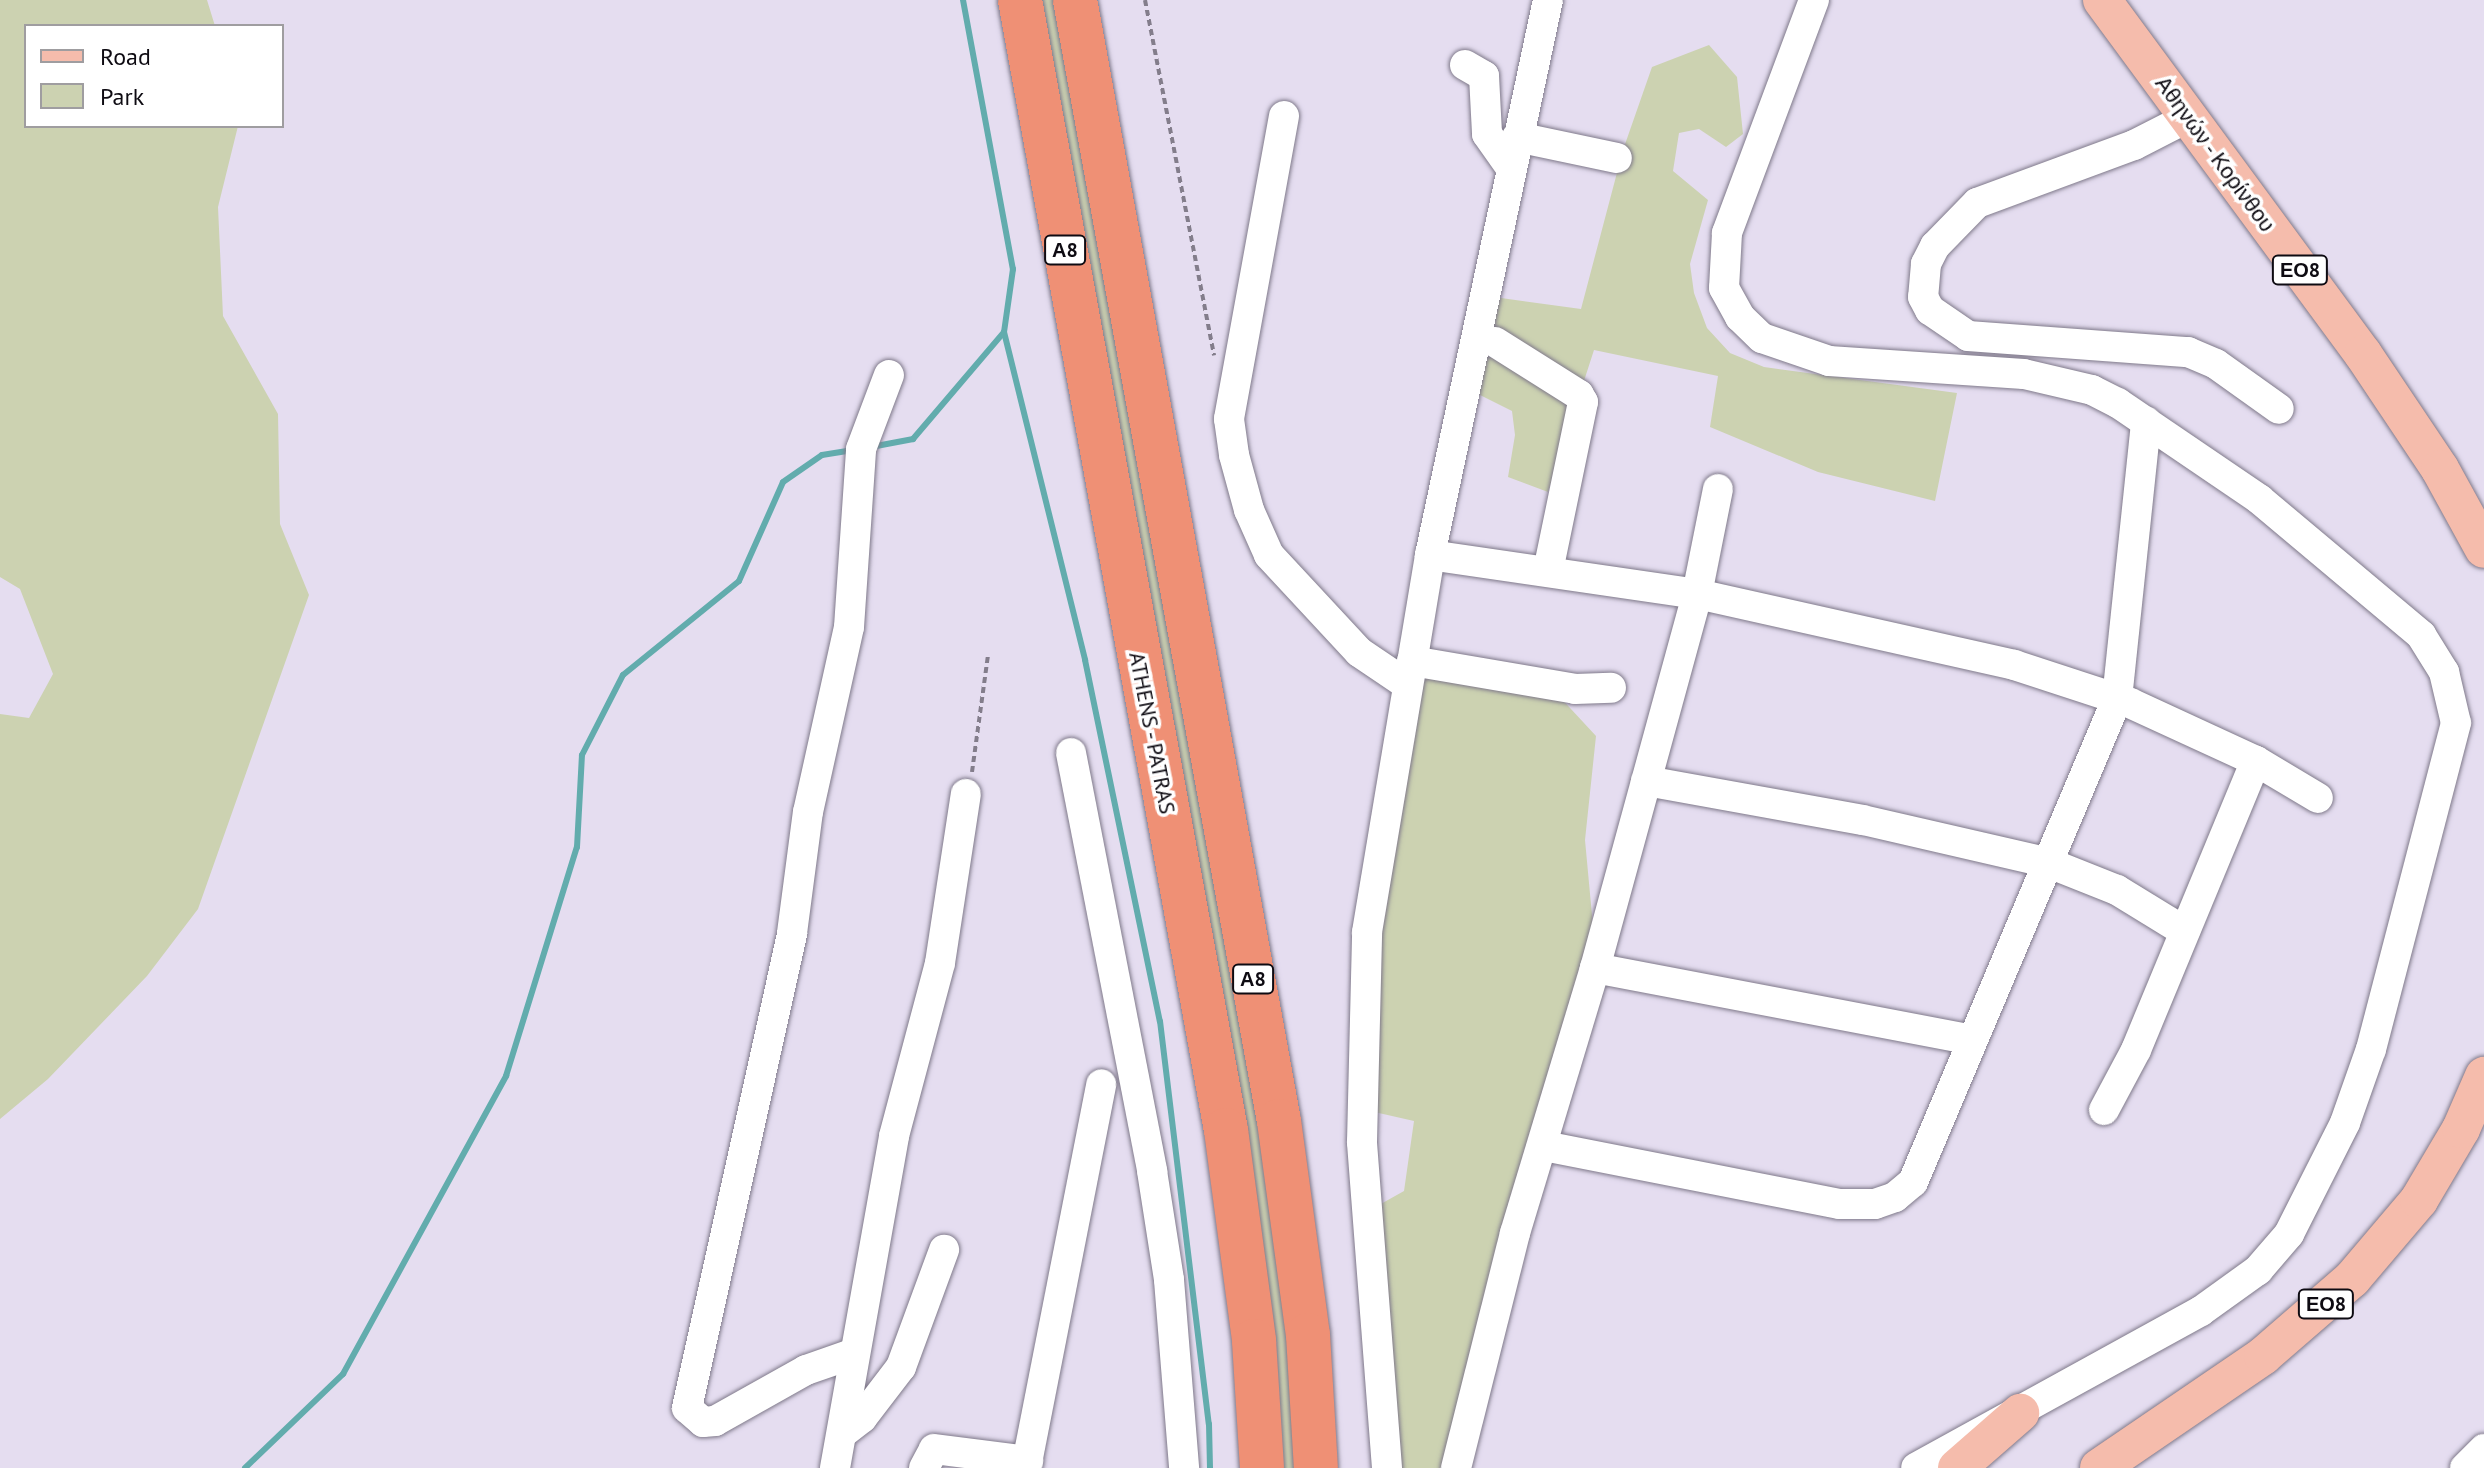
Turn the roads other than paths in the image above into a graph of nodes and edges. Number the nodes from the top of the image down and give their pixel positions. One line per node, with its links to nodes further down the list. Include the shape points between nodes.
1 (1020, 0): 46 (highway, ATHENS - PATRAS / Α8, via 1226,1130 1254,1341)
2 (1075, 0): 47 (highway, Α8, via 1277,1108 1308,1335)
3 (1548, 0): 9 (street)
4 (1814, 0): 15 (street, via 1727,233 1724,288 1740,317 1762,338 1829,361 2058,380 2092,390)
5 (2102, 0): 8 (main road, Αθηνών - Κορίνθου / ΕΟ8)
6 (1465, 65): 11 (street, via 1484,76 1487,134)
7 (1284, 116): 21 (street, via 1229,419 1234,455 1269,555 1359,652)
8 (2187, 118): 14 (street, via 2134,145 1977,203 1935,246 1923,279 1923,297 1930,310 1968,336 2188,352 2216,364); 17 (main road, Αθηνών - Κορίνθου / ΕΟ8, via 2363,354 2440,469)
9 (1517, 137): 10 (street); 11 (street)
10 (1617, 158)
11 (1511, 168): 18 (street)
12 (1495, 342): 19 (street, via 1583,402)
13 (889, 375): 38 (street, via 861,449 849,627 811,796 792,933 687,1408 703,1422 715,1421 806,1370)
14 (2279, 409)
15 (2146, 422): 23 (street); 39 (street, via 2259,499 2421,635 2450,687 2453,744 2371,1049 2327,1165 2289,1234 2233,1290)
16 (1718, 489): 20 (street)
17 (2484, 549)
18 (1430, 555): 19 (street); 21 (street)
19 (1548, 571): 20 (street)
20 (1697, 594): 23 (street, via 2014,665); 26 (street)
21 (1410, 673): 22 (street); 48 (street, via 1378,844 1364,983 1362,1142)
22 (1611, 688)
23 (2117, 699): 25 (street); 29 (street)
24 (1071, 753): 45 (street, via 1152,1171 1169,1280)
25 (2256, 761): 28 (street); 30 (street)
26 (1646, 781): 29 (street, via 1863,820); 31 (street)
27 (966, 794): 38 (street, via 940,963 894,1136 865,1311)
28 (2318, 798)
29 (2049, 863): 30 (street, via 2117,890); 32 (street)
30 (2184, 931): 35 (street, via 2136,1050)
31 (1595, 968): 32 (street); 36 (street)
32 (1971, 1040): 36 (street, via 1913,1182 1875,1204 1808,1200)
33 (2484, 1076): 52 (main road, ΕΟ8, via 2461,1129 2419,1200 2352,1279 2263,1356)
34 (1101, 1084): 42 (street)
35 (2104, 1110)
36 (1544, 1146): 49 (street, via 1515,1233)
37 (944, 1250): 40 (street, via 901,1367 862,1418)
38 (852, 1354): 40 (street)
39 (2020, 1413): 50 (street); 51 (main road)
40 (844, 1432): 43 (street)
41 (2484, 1449): 53 (street)
42 (1027, 1465): 44 (street, via 934,1449)
43 (835, 1468)
44 (924, 1468)
45 (1184, 1468)
46 (1262, 1468)
47 (1316, 1468)
48 (1387, 1468)
49 (1456, 1468)
50 (1916, 1468)
51 (1957, 1468)
52 (2099, 1468)
53 (2465, 1468)

